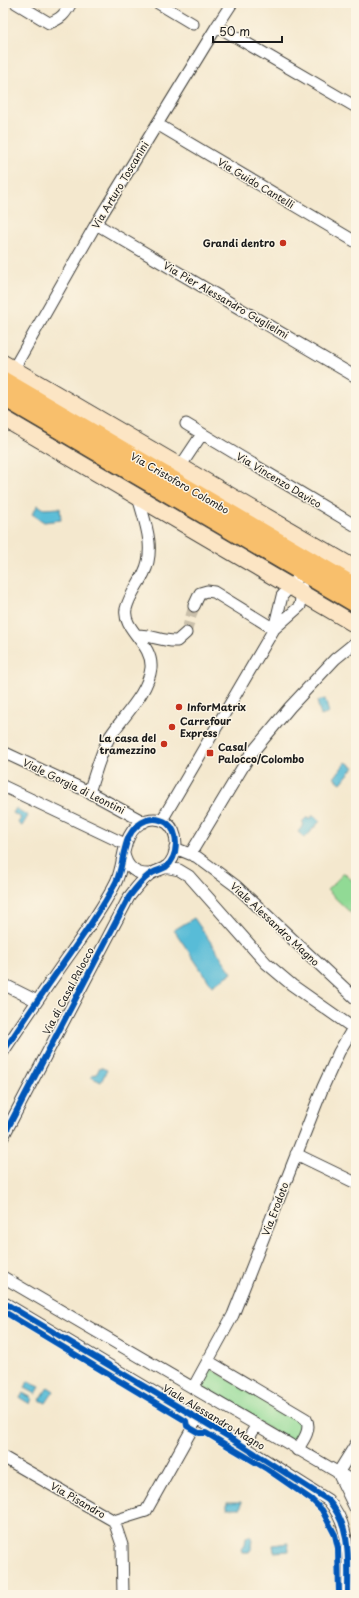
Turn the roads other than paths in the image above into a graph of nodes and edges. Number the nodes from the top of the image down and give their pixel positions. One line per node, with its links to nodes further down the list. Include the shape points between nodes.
1 (16, 3): 2 (street, via 49,23 64,15)
2 (71, 3)
3 (158, 3): 5 (street)
4 (232, 3): 6 (street, Via Arturo Toscanini)
5 (193, 24)
6 (217, 26): 7 (street); 8 (street, Via Arturo Toscanini)
7 (356, 107)
8 (157, 124): 9 (street, Via Arturo Toscanini); 10 (street, Via Guido Cantelli)
9 (96, 224): 11 (street, Via Arturo Toscanini); 12 (street, Via Pier Alessandro Guglielmi)
10 (356, 242)
11 (6, 371): 19 (street, Via Cristoforo Colombo); 22 (main road, Via Cristoforo Colombo)
12 (356, 377)
13 (3, 397): 17 (main road, Via Cristoforo Colombo)
14 (3, 418): 18 (street)
15 (186, 424): 16 (street, Via Vincenzo Davico)
16 (202, 434): 19 (street); 21 (street, Via Vincenzo Davico)
17 (75, 439): 18 (street); 22 (main road, Via Cristoforo Colombo)
18 (86, 466): 20 (street)
19 (180, 467): 22 (street, Via Cristoforo Colombo)
20 (138, 497): 25 (street); 31 (street, via 150,552 144,573 131,595 126,610 127,621)
21 (356, 526)
22 (308, 558): 23 (street, Via Cristoforo Colombo); 24 (main road, Via Cristoforo Colombo); 25 (street); 26 (main road, Via Cristoforo Colombo)
23 (356, 569)
24 (356, 587)
25 (296, 589): 28 (street); 29 (street, via 281,599); 29 (street, via 299,607)
26 (356, 604)
27 (194, 606): 29 (street, via 200,593 214,592)
28 (356, 625)
29 (274, 629): 36 (street)
30 (186, 633): 31 (street, via 178,641 168,642 147,635)
31 (137, 635): 35 (street, via 150,657 150,673 129,713 109,739)
32 (356, 642): 40 (street, via 290,707 250,755)
33 (3, 752): 35 (street, Viale Gorgia di Leontini)
34 (3, 786): 39 (street)
35 (90, 792): 37 (street, Viale Gorgia di Leontini)
36 (162, 820): 37 (street, via 152,819); 38 (street, via 172,829)
37 (144, 822): 39 (street, via 132,832)
38 (176, 848): 40 (street, Viale Alessandro Magno); 41 (street)
39 (124, 849): 42 (street, via 126,863 131,869 140,874); 45 (street, Via di Casal Palocco, via 116,881 100,909)
40 (191, 853): 44 (street, Viale Alessandro Magno, via 251,899)
41 (165, 867): 42 (street, Via di Casal Palocco); 46 (street, via 179,870 192,878 266,963)
42 (150, 874): 48 (street, Via di Casal Palocco, via 129,897)
43 (3, 984): 45 (street)
44 (356, 1000)
45 (37, 1001): 47 (street, Via di Casal Palocco)
46 (355, 1027): 49 (street, Via Erodoto, via 329,1072)
47 (3, 1052)
48 (3, 1137)
49 (296, 1154): 50 (street); 53 (street, Via Erodoto, via 235,1311)
50 (356, 1183)
51 (3, 1277): 54 (street, Viale Alessandro Magno)
52 (3, 1302): 55 (street, Viale Alessandro Magno)
53 (208, 1361): 54 (street, Via Erodoto); 59 (street, via 306,1419 308,1430)
54 (193, 1388): 56 (street, Viale Alessandro Magno)
55 (195, 1418): 58 (street, Viale Alessandro Magno); 64 (street, Via Pisandro, via 192,1429 146,1511)
56 (256, 1426): 58 (street); 59 (street, Viale Alessandro Magno)
57 (356, 1444): 61 (street)
58 (244, 1446): 65 (street, Viale Alessandro Magno, via 316,1491 332,1505 344,1529)
59 (297, 1450): 61 (street, Viale Alessandro Magno)
60 (3, 1458): 64 (street, Via Pisandro)
61 (338, 1473): 62 (street, Viale Alessandro Magno); 63 (street)
62 (356, 1483)
63 (356, 1510)
64 (114, 1520): 66 (street, via 122,1545)
65 (352, 1570): 67 (street, Viale Alessandro Magno)
66 (123, 1595)
67 (348, 1595)

